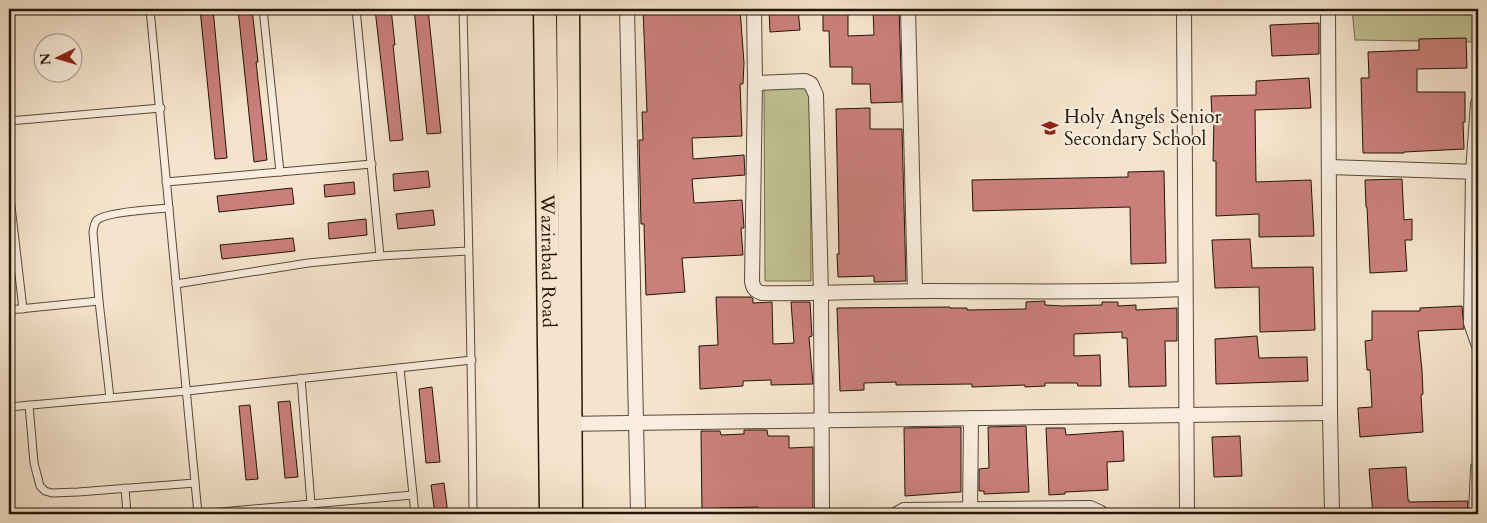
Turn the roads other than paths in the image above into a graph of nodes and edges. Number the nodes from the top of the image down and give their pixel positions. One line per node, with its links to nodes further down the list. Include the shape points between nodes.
1 (150, 9): 14 (lane)
2 (263, 9): 18 (lane)
3 (356, 9): 16 (lane)
4 (463, 9): 23 (lane)
5 (545, 9): 45 (highway, Wazirabad Road)
6 (568, 9): 45 (highway, Wazirabad Road)
7 (627, 9): 44 (street)
8 (754, 9): 12 (street)
9 (908, 9): 27 (street)
10 (1184, 9): 26 (street)
11 (1328, 9): 17 (street)
12 (755, 83): 28 (street, via 805,81 811,84 816,95); 28 (street, via 753,287 762,293)
13 (1478, 102): 19 (street)
14 (161, 108): 15 (lane); 20 (lane)
15 (9, 121)
16 (372, 164): 18 (lane); 24 (lane)
17 (1329, 167): 19 (street); 40 (street)
18 (280, 172): 20 (lane)
19 (1476, 172): 32 (street, via 1471,323)
20 (166, 182): 22 (lane)
21 (9, 189): 30 (lane)
22 (169, 208): 25 (lane); 29 (lane, via 108,214 94,224)
23 (468, 251): 24 (lane); 33 (lane)
24 (380, 256): 25 (lane, via 299,264)
25 (176, 284): 36 (lane)
26 (1185, 289): 27 (street); 41 (street)
27 (915, 291): 28 (street)
28 (821, 294): 43 (street)
29 (99, 301): 30 (lane); 37 (lane)
30 (22, 309): 31 (lane)
31 (9, 310)
32 (1478, 343)
33 (472, 360): 34 (lane); 56 (lane)
34 (400, 368): 35 (lane); 49 (lane)
35 (301, 378): 36 (lane); 50 (lane)
36 (187, 391): 37 (lane); 47 (lane)
37 (110, 398): 38 (lane)
38 (29, 405): 39 (lane); 48 (lane, via 35,470 45,491)
39 (9, 408)
40 (1330, 413): 41 (street); 64 (street)
41 (1186, 415): 42 (street); 63 (street)
42 (971, 418): 43 (street); 52 (street)
43 (821, 420): 44 (street); 60 (street)
44 (636, 422): 45 (street); 59 (street)
45 (560, 424): 57 (highway, Wazirabad Road); 58 (highway, Wazirabad Road)
46 (1478, 468): 65 (street)
47 (195, 483): 48 (lane); 54 (lane)
48 (124, 488): 53 (lane)
49 (413, 495): 50 (lane); 55 (lane)
50 (311, 504): 54 (lane)
51 (1044, 511): 52 (street); 62 (street, via 1090,508)
52 (970, 512): 61 (street, via 904,510)
53 (127, 514)
54 (198, 514)
55 (415, 514)
56 (473, 514)
57 (551, 514)
58 (571, 514)
59 (638, 514)
60 (822, 514)
61 (897, 514)
62 (1102, 514)
63 (1187, 514)
64 (1332, 514)
65 (1476, 514)

